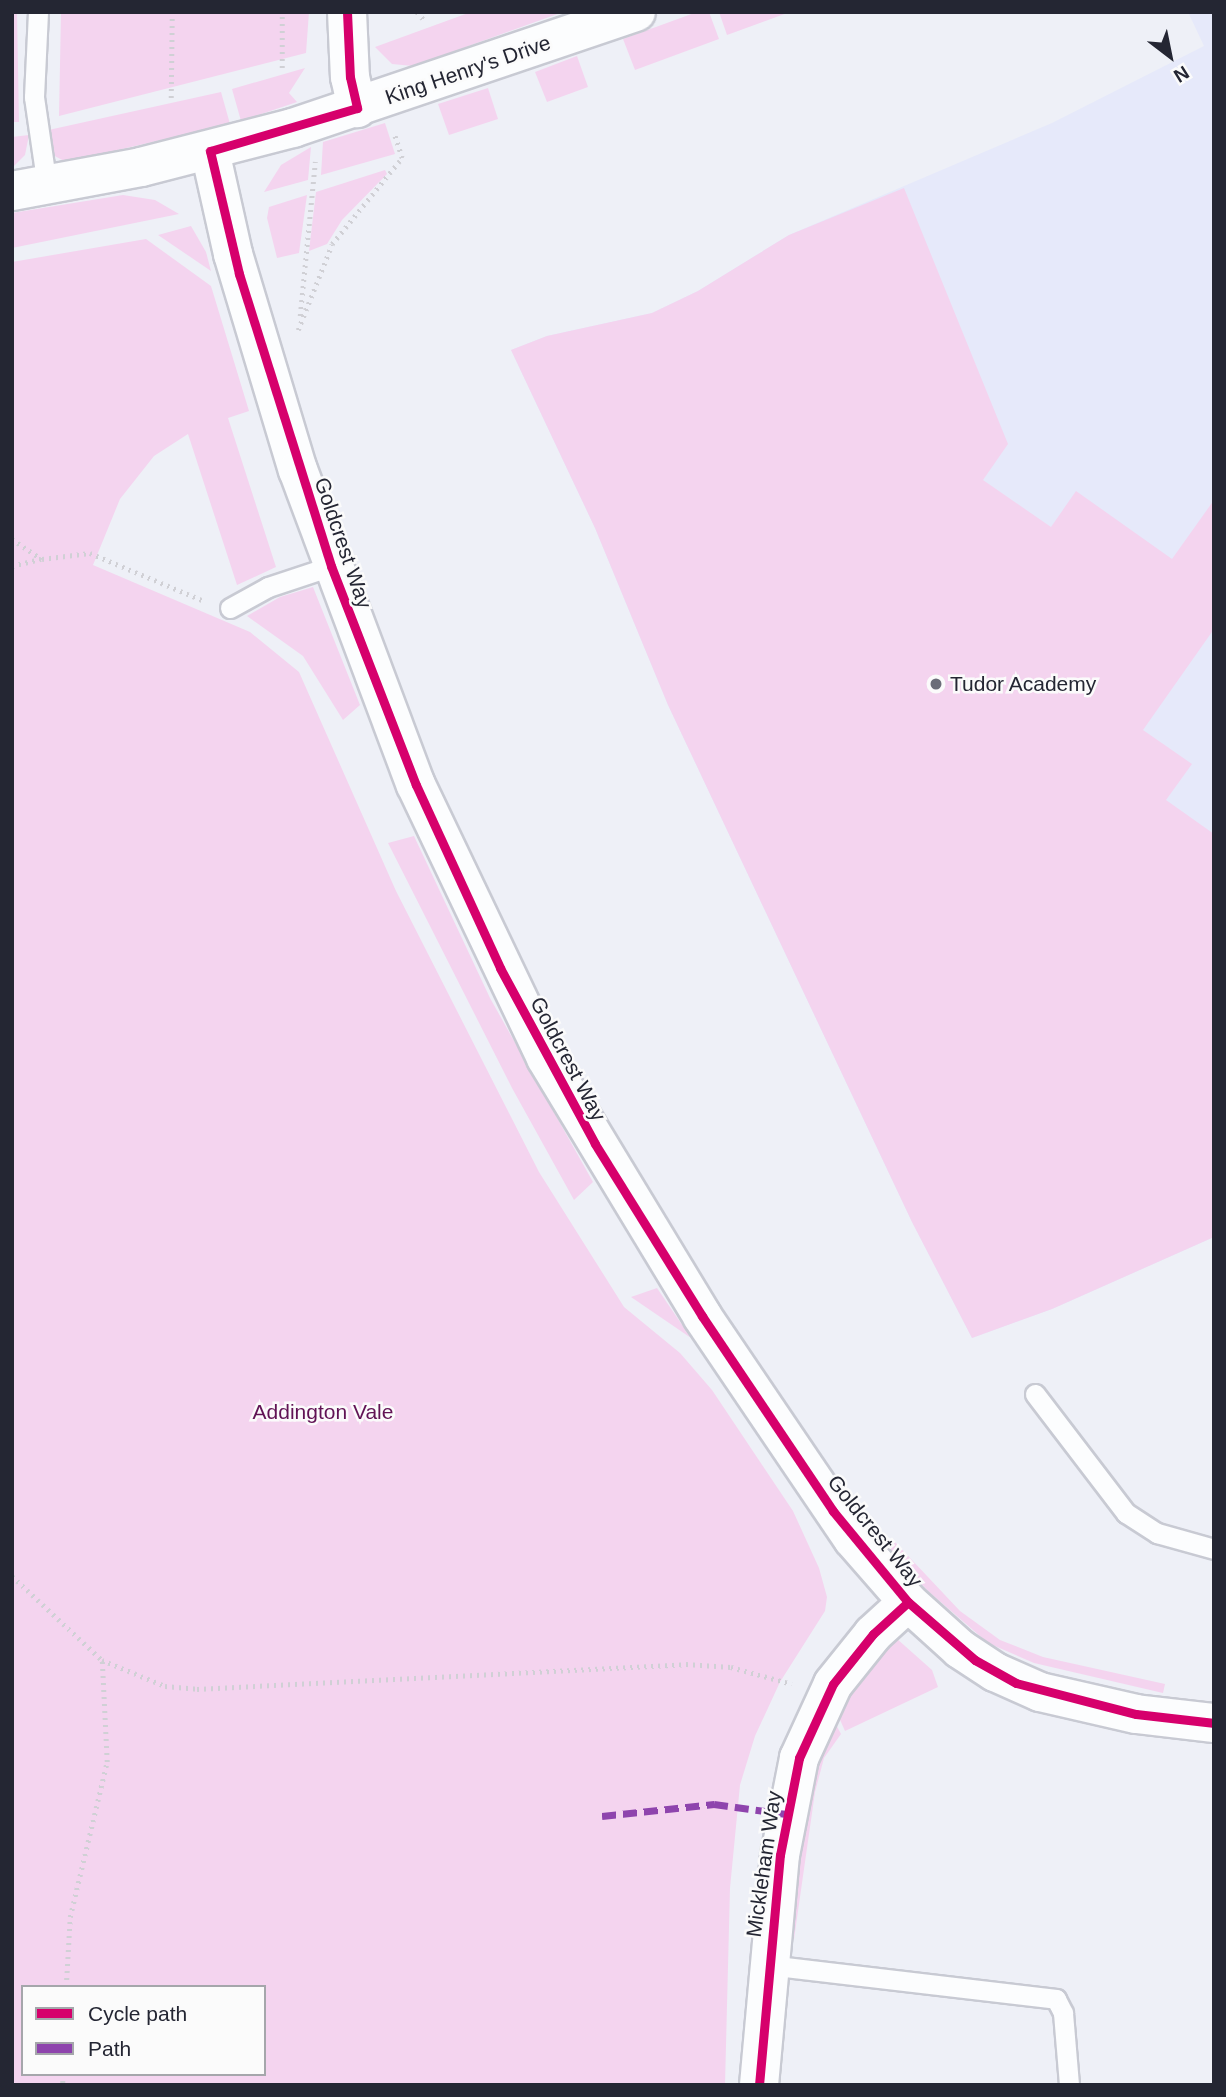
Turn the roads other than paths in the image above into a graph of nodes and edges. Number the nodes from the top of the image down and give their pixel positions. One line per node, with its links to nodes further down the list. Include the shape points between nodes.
1 (38, 12): 6 (lane)
2 (347, 12): 4 (street, via 350,77)
3 (636, 12): 4 (street, King Henry's Drive)
4 (373, 114): 5 (street, King Henry's Drive)
5 (210, 151): 6 (street, King Henry's Drive); 7 (street, Goldcrest Way, via 241,282)
6 (30, 188)
7 (331, 566): 8 (lane, via 268,587); 11 (street, Goldcrest Way, via 416,785 546,1058 646,1229 757,1400 853,1539)
8 (230, 608)
9 (1035, 1394): 10 (lane, via 1126,1513 1157,1533)
10 (1214, 1549)
11 (908, 1602): 12 (street, Goldcrest Way, via 975,1660 1016,1683 1136,1714); 13 (street, Mickleham Way, via 851,1659 807,1732 790,1794)
12 (1214, 1723)
13 (768, 1965): 14 (street, Mickleham Way); 15 (lane, via 1056,1999 1063,2013)
14 (759, 2085)
15 (1069, 2085)

